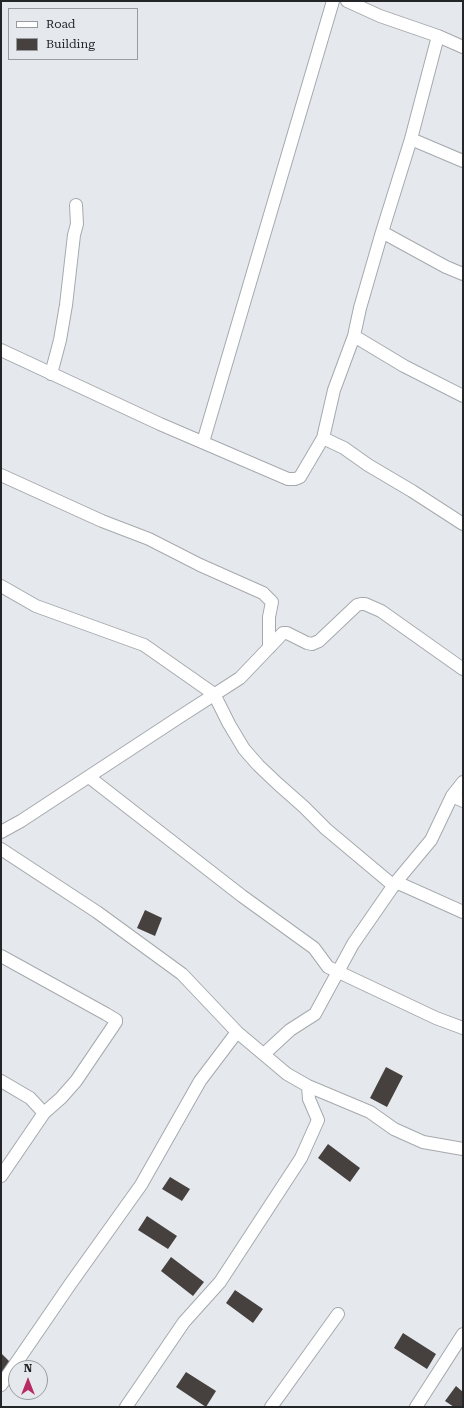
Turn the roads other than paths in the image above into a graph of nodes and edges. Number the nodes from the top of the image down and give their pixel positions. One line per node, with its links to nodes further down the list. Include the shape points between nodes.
1 (333, 1): 15 (street)
2 (347, 1): 3 (street, via 380,16)
3 (438, 36): 4 (street); 5 (street)
4 (463, 47)
5 (411, 139): 6 (street); 8 (street)
6 (463, 161)
7 (76, 205): 12 (street, via 77,224 66,305)
8 (382, 232): 9 (street); 10 (street)
9 (463, 274)
10 (354, 336): 13 (street, via 404,366); 14 (street, via 334,390)
11 (1, 350): 12 (street)
12 (51, 374): 15 (street)
13 (463, 396)
14 (323, 438): 15 (street, via 300,477 294,479 288,479); 17 (street, via 344,448)
15 (203, 442)
16 (1, 475): 19 (street, via 263,592 272,602 268,616)
17 (463, 524)
18 (1, 586): 21 (street, via 36,606 144,645)
19 (269, 648): 20 (street, via 283,633 312,644 357,605 365,604 381,611); 21 (street, via 240,678)
20 (463, 669)
21 (214, 694): 22 (street); 28 (street, via 244,749 258,765 326,829)
22 (89, 777): 26 (street); 31 (street, via 242,896 314,948 328,967)
23 (463, 782): 24 (street)
24 (452, 796): 25 (street); 28 (street, via 431,840)
25 (463, 801)
26 (1, 832)
27 (1, 849): 33 (street, via 97,912 182,974)
28 (395, 884): 29 (street); 31 (street, via 353,944)
29 (463, 912)
30 (1, 956): 37 (street, via 116,1020 76,1081)
31 (338, 972): 32 (street); 34 (street, via 314,1014 290,1030)
32 (463, 1028)
33 (237, 1032): 34 (street); 42 (street, via 200,1081 141,1185)
34 (264, 1054): 36 (street, via 288,1074)
35 (1, 1081): 37 (street, via 30,1098)
36 (308, 1086): 38 (street, via 370,1112 394,1129 424,1142); 43 (street, via 309,1098 318,1120 301,1158 220,1282 184,1322)
37 (44, 1113): 39 (street)
38 (463, 1149)
39 (1, 1176)
40 (338, 1314): 44 (street)
41 (463, 1334): 45 (street)
42 (1, 1385)
43 (126, 1407)
44 (271, 1407)
45 (416, 1407)

